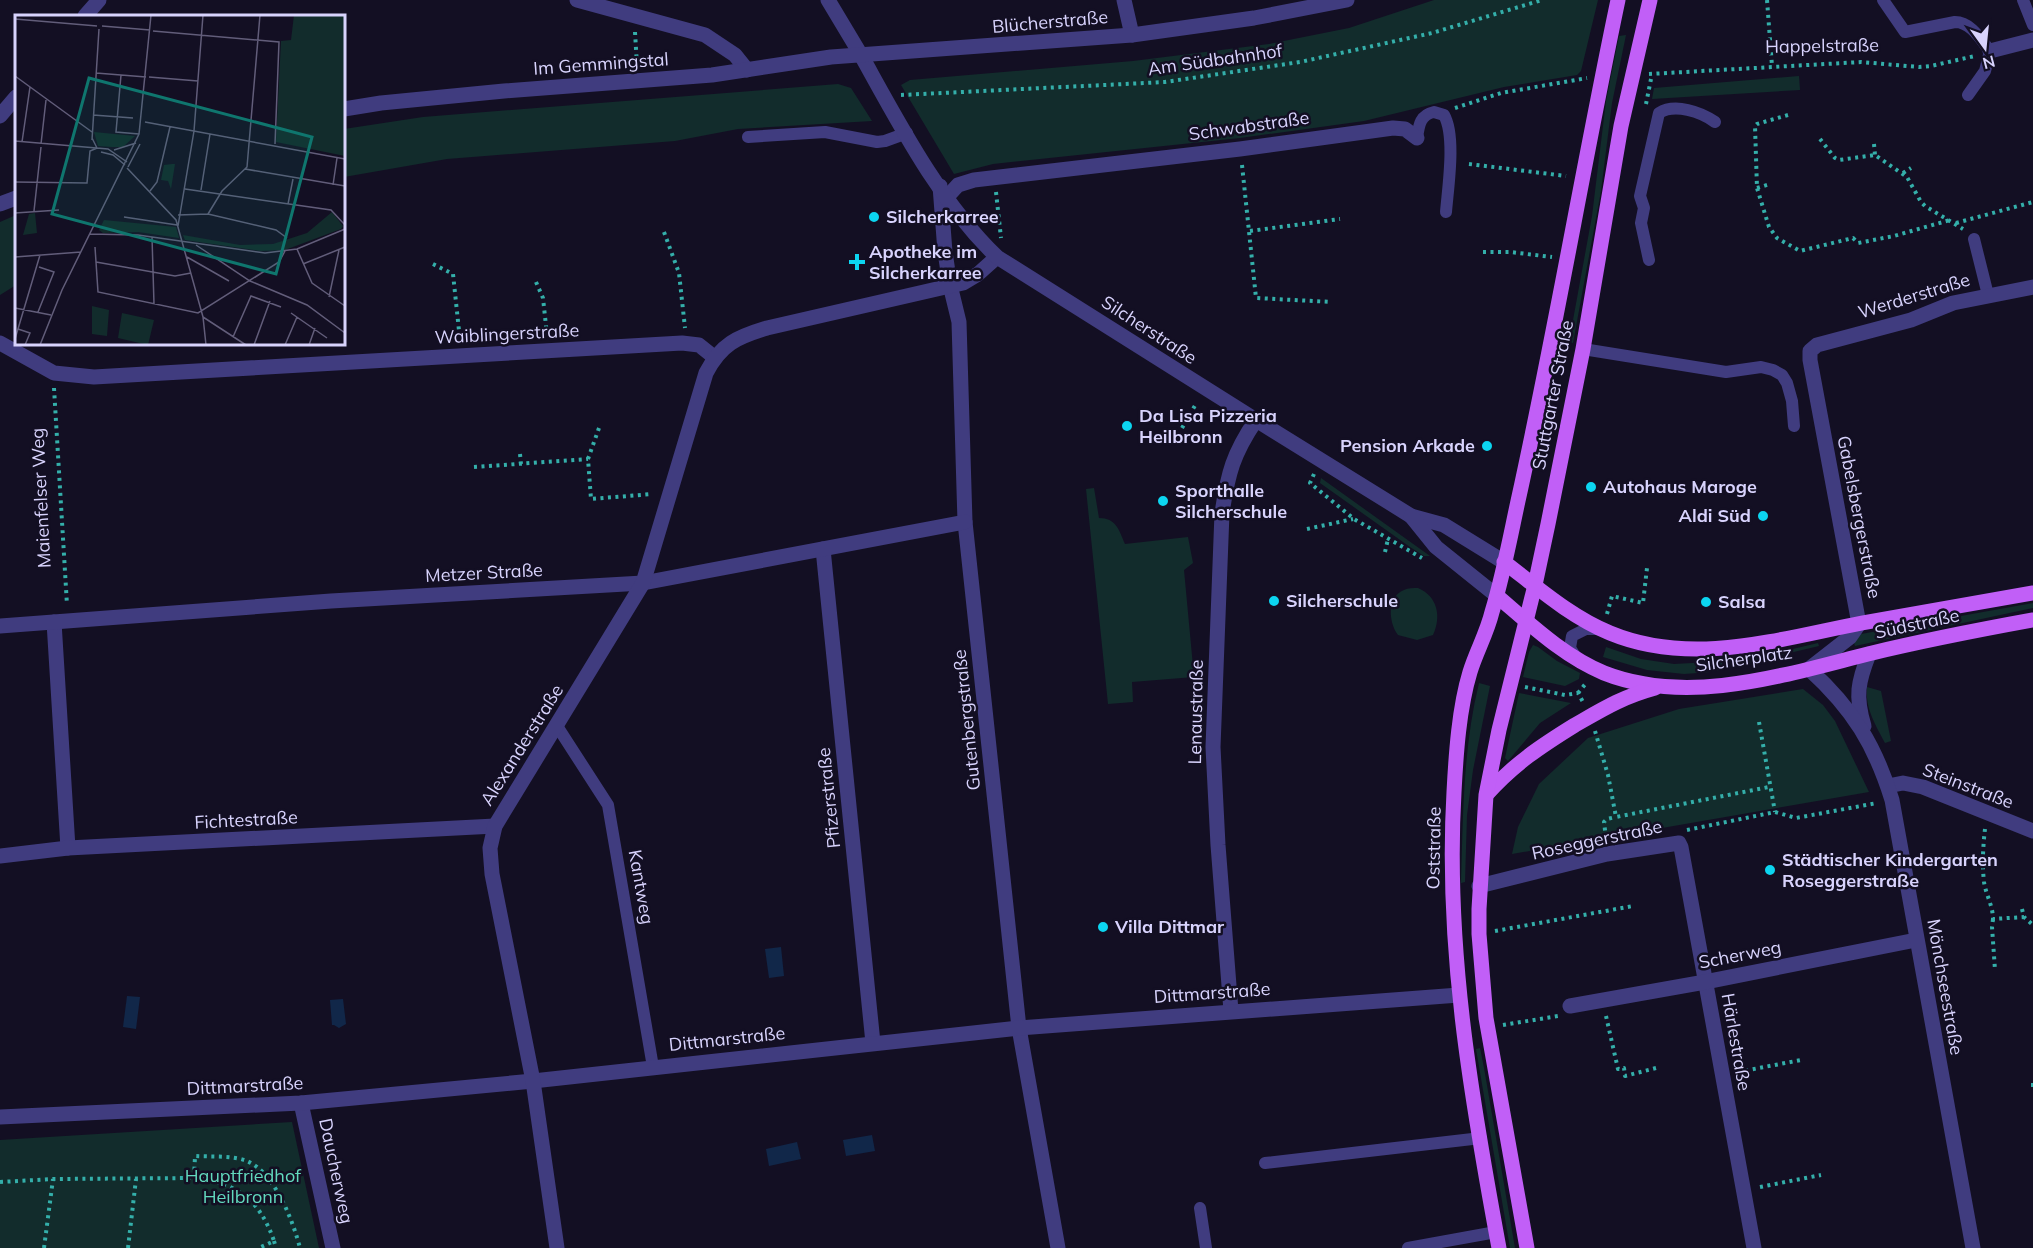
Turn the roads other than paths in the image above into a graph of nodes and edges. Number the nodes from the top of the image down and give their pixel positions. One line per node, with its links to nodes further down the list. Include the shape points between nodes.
1 (99, 0): 10 (street)
2 (577, 0): 16 (street, via 705,35 735,55)
3 (828, 0): 15 (street, Silcherstraße)
4 (1124, 0): 12 (street)
5 (1347, 0): 12 (street, Blücherstraße)
6 (1618, 0): 44 (main road, Stuttgarter Straße, via 1549,356)
7 (1650, 0): 36 (main road, Stuttgarter Straße, via 1621,126)
8 (1883, 0): 14 (lane, Happelstraße, via 1905,32 1964,23)
9 (2023, 0): 11 (lane)
10 (86, 15)
11 (2033, 25)
12 (1132, 35): 15 (street, Blücherstraße)
13 (2033, 40): 14 (street)
14 (1990, 51): 17 (lane, via 1985,71)
15 (861, 55): 16 (street, Im Gemmingstal); 22 (street, Silcherstraße)
16 (747, 70): 19 (street, Im Gemmingstal)
17 (1968, 95)
18 (15, 97): 20 (street)
19 (345, 109)
20 (0, 116)
21 (1715, 122): 31 (lane, via 1701,112 1666,109 1659,113 1640,196)
22 (907, 133): 23 (lane, via 877,142 825,132); 25 (street, Silcherstraße)
23 (748, 137)
24 (1417, 138): 25 (street, Schwabstraße, via 1405,129 1393,128 994,177); 28 (lane, Schwabstraße, via 1424,116 1434,112 1444,115 1450,140)
25 (944, 191): 30 (street, Silcherstraße, via 972,233); 32 (street, Gutenbergstraße)
26 (15, 198): 27 (street)
27 (0, 204)
28 (1446, 212)
29 (1974, 239): 34 (lane)
30 (1000, 258): 32 (street, via 963,283); 39 (street, Silcherstraße)
31 (1649, 260)
32 (950, 285): 38 (street, via 751,333 726,345); 42 (street, Gutenbergstraße, via 959,322)
33 (2033, 287): 34 (street, Werderstraße)
34 (1988, 295): 37 (street, Werderstraße, via 1817,345)
35 (0, 343): 38 (street, Waiblingerstraße, via 54,373 94,377 687,343 699,345)
36 (1583, 349): 40 (lane, via 1726,372 1761,367 1773,370 1787,383); 46 (main road, Stuttgarter Straße)
37 (1810, 351): 52 (street, Gabelsbergerstraße)
38 (714, 357): 45 (street, Alexanderstraße)
39 (1256, 420): 41 (street, Silcherstraße); 73 (street, Lenaustraße, via 1227,477 1222,513 1213,747)
40 (1794, 426)
41 (1411, 516): 44 (street, Silcherstraße, via 1444,525); 48 (street, Silcherstraße, via 1436,547)
42 (965, 522): 43 (street, Metzer Straße); 74 (street, Gutenbergstraße)
43 (823, 549): 45 (street, Metzer Straße); 75 (street, Pfizerstraße)
44 (1504, 562): 46 (main road, Silcherplatz); 48 (main road, Oststraße)
45 (643, 582): 50 (street, Metzer Straße); 59 (street, Alexanderstraße)
46 (1535, 585): 51 (main road, Stuttgarter Straße); 54 (main road, Silcherplatz, via 1582,619)
47 (2033, 592): 52 (main road, Südstraße)
48 (1497, 596): 51 (main road); 71 (main road, Oststraße, via 1468,681 1454,791 1452,874)
49 (2033, 620): 55 (main road, Südstraße)
50 (61, 621): 53 (street, Metzer Straße); 66 (street)
51 (1526, 621): 56 (main road, Silcherplatz); 62 (main road, Stuttgarter Straße)
52 (1859, 624): 54 (main road, Silcherplatz, via 1763,643 1687,650 1656,647); 57 (street, Gabelsbergerstraße, via 1850,637)
53 (0, 626)
54 (1603, 629): 56 (lane, via 1586,629 1572,636 1570,648)
55 (1869, 654): 57 (main road, Südstraße); 60 (street, via 1858,693)
56 (1579, 661): 58 (main road, Silcherplatz, via 1624,679)
57 (1809, 669): 58 (main road, Silcherplatz, via 1711,686); 60 (street, Silcherplatz, via 1832,689)
58 (1660, 686): 62 (main road, via 1619,699 1589,716 1524,758)
59 (557, 726): 63 (street, Alexanderstraße); 76 (lane, Kantweg, via 608,805)
60 (1867, 737): 61 (street, Mönchseestraße)
61 (1890, 793): 64 (street, Steinstraße, via 1904,783 1923,787); 69 (street, Mönchseestraße)
62 (1486, 795): 68 (main road)
63 (495, 826): 66 (street, Fichtestraße); 77 (street, Alexanderstraße, via 490,848 492,874)
64 (2033, 831)
65 (1679, 843): 68 (street, Roseggerstraße, via 1607,854); 70 (street, Härlestraße)
66 (68, 848): 67 (street, Fichtestraße)
67 (0, 856)
68 (1479, 886): 90 (main road, via 1479,934 1488,1028)
69 (1916, 940): 70 (street, Scherweg); 92 (street, Mönchseestraße)
70 (1705, 982): 72 (street, Scherweg); 91 (street, Härlestraße)
71 (1459, 995): 73 (street, Dittmarstraße); 80 (main road, Oststraße)
72 (1570, 1006)
73 (1231, 1011): 74 (street, Dittmarstraße)
74 (1019, 1028): 75 (street, Dittmarstraße); 86 (street, Gutenbergstraße)
75 (873, 1043): 76 (street, Dittmarstraße)
76 (653, 1067): 77 (street, Dittmarstraße)
77 (532, 1082): 78 (street, Dittmarstraße); 85 (street, Alexanderstraße)
78 (301, 1103): 79 (street, Dittmarstraße); 84 (street, Daucherweg)
79 (0, 1117)
80 (1481, 1138): 81 (lane); 83 (main road, Oststraße)
81 (1265, 1163)
82 (1200, 1208): 87 (lane)
83 (1496, 1232): 88 (lane); 89 (main road, Oststraße)
84 (333, 1248)
85 (557, 1248)
86 (1058, 1248)
87 (1206, 1248)
88 (1408, 1248)
89 (1499, 1248)
90 (1527, 1248)
91 (1755, 1248)
92 (1973, 1248)

